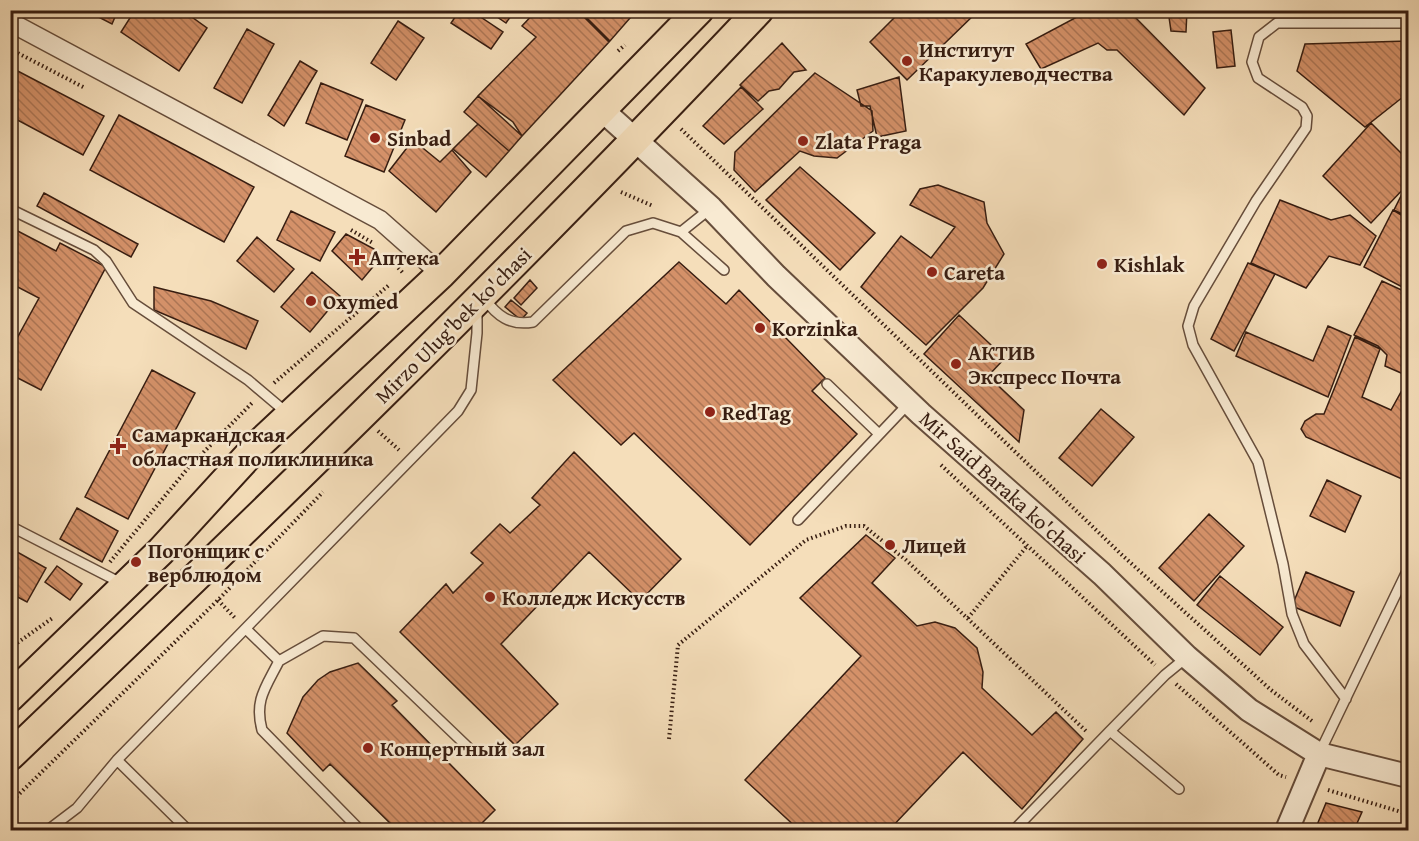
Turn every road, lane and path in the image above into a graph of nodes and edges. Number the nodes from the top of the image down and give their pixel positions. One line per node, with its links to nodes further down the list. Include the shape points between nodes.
1 (699, 10): 7 (main road)
2 (759, 10): 9 (main road, Mirzo Ulug'bek ko'chasi)
3 (10, 22): 13 (street, via 363,210 380,220)
4 (1408, 23): 37 (lane, via 1277,23 1259,38 1252,62 1258,78 1302,107 1307,116 1306,128 1256,201 1194,306 1188,326 1193,345 1258,462 1292,614 1304,644)
5 (625, 45): 6 (path)
6 (618, 51)
7 (601, 109): 9 (street, Mir Said Baraka ko'chasi); 13 (main road)
8 (681, 129): 39 (path, via 1123,556 1271,690)
9 (636, 139): 10 (street, Mir Said Baraka ko'chasi); 15 (main road, Mirzo Ulug'bek ko'chasi)
10 (711, 208): 12 (lane); 18 (street, Mir Said Baraka ko'chasi)
11 (10, 209): 17 (lane, via 94,250 106,261 133,303)
12 (681, 232): 14 (lane); 15 (lane, via 653,223 626,231 533,322 513,323 496,315)
13 (431, 266): 17 (path); 19 (main road)
14 (724, 270)
15 (479, 299): 20 (main road, Mirzo Ulug'bek ko'chasi); 22 (lane, via 471,390 458,411)
16 (827, 384): 21 (lane)
17 (262, 392): 19 (lane); 28 (path, via 189,467)
18 (909, 403): 21 (lane); 34 (street, Mir Said Baraka ko'chasi, via 1102,574)
19 (289, 415): 28 (main road, via 161,551)
20 (376, 428): 22 (path); 44 (main road, Mirzo Ulug'bek ko'chasi)
21 (879, 434): 24 (lane)
22 (410, 461): 32 (lane)
23 (324, 491): 29 (path)
24 (798, 520)
25 (10, 526): 28 (lane)
26 (1027, 546): 31 (path)
27 (1408, 569): 37 (lane)
28 (112, 580): 36 (main road)
29 (218, 600): 32 (path); 48 (path)
30 (56, 616): 33 (path)
31 (968, 618): 40 (path, via 871,529 846,526 806,540 678,645); 41 (path)
32 (246, 629): 35 (lane); 45 (lane)
33 (10, 648)
34 (1187, 657): 38 (lane); 43 (street, Mir Said Baraka ko'chasi, via 1249,710)
35 (279, 661): 42 (lane, via 323,636 354,638); 51 (lane, via 258,703 262,730)
36 (10, 696)
37 (1346, 699): 39 (lane)
38 (1110, 731): 41 (lane); 47 (lane)
39 (1329, 734): 43 (lane)
40 (669, 739)
41 (1099, 743): 52 (lane)
42 (473, 752)
43 (1319, 754): 46 (street, Mir Said Baraka ko'chasi); 53 (street)
44 (10, 756)
45 (117, 760): 49 (lane, via 77,808); 50 (lane)
46 (1408, 776)
47 (1179, 789)
48 (10, 802)
49 (48, 831)
50 (188, 831)
51 (360, 831)
52 (1014, 831)
53 (1287, 831)

